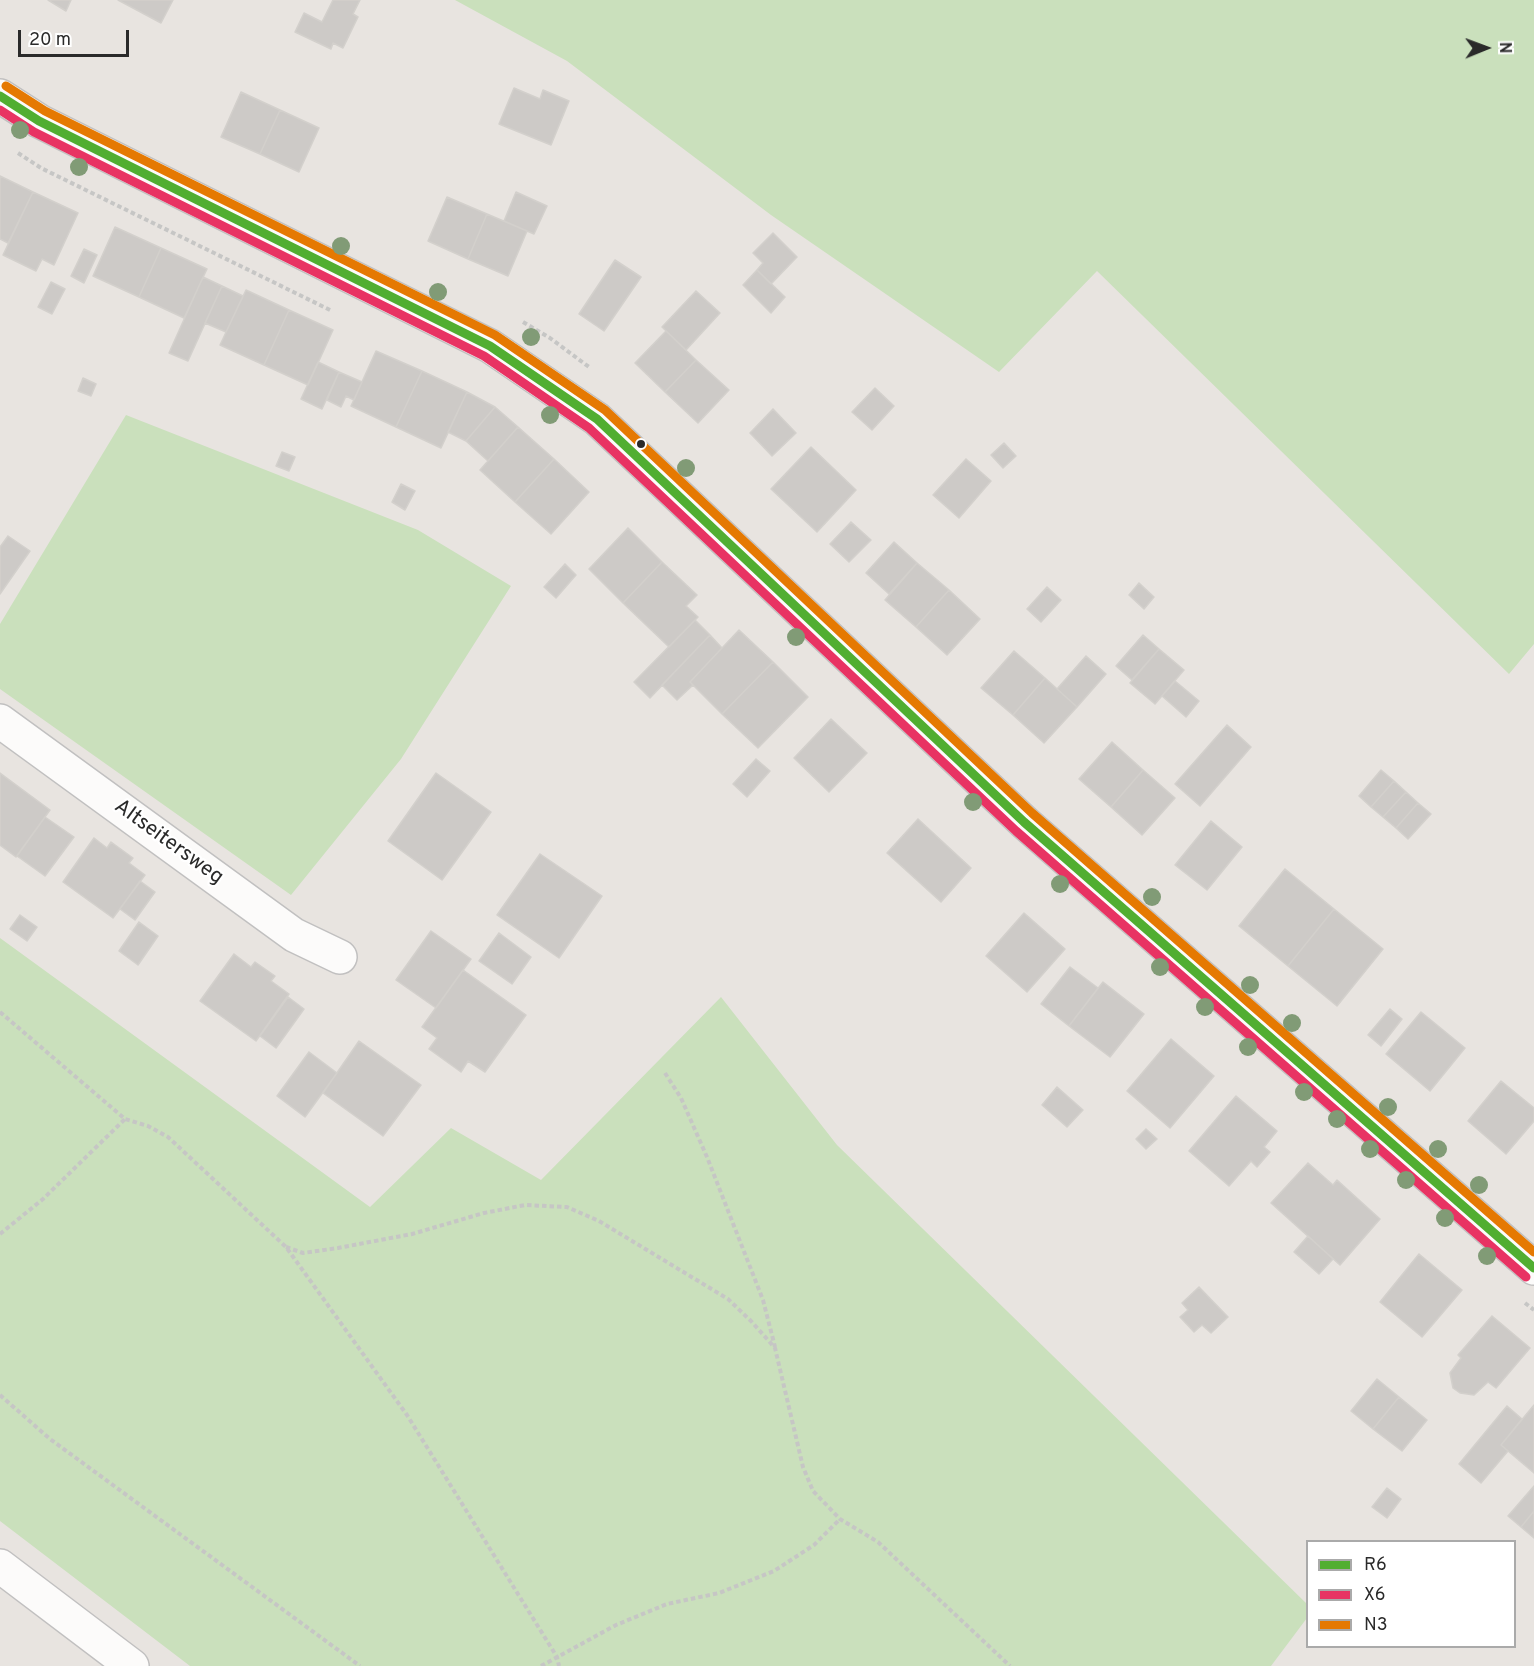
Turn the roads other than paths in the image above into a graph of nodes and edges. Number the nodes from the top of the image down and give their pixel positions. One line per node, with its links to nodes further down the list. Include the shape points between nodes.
1 (0, 96): 4 (street, via 39,121 471,335 538,376 597,419 1024,822)
2 (0, 721): 3 (street, Altseitersweg, via 294,935)
3 (340, 957)
4 (1534, 1268)
5 (0, 1566): 6 (street)
6 (132, 1666)

